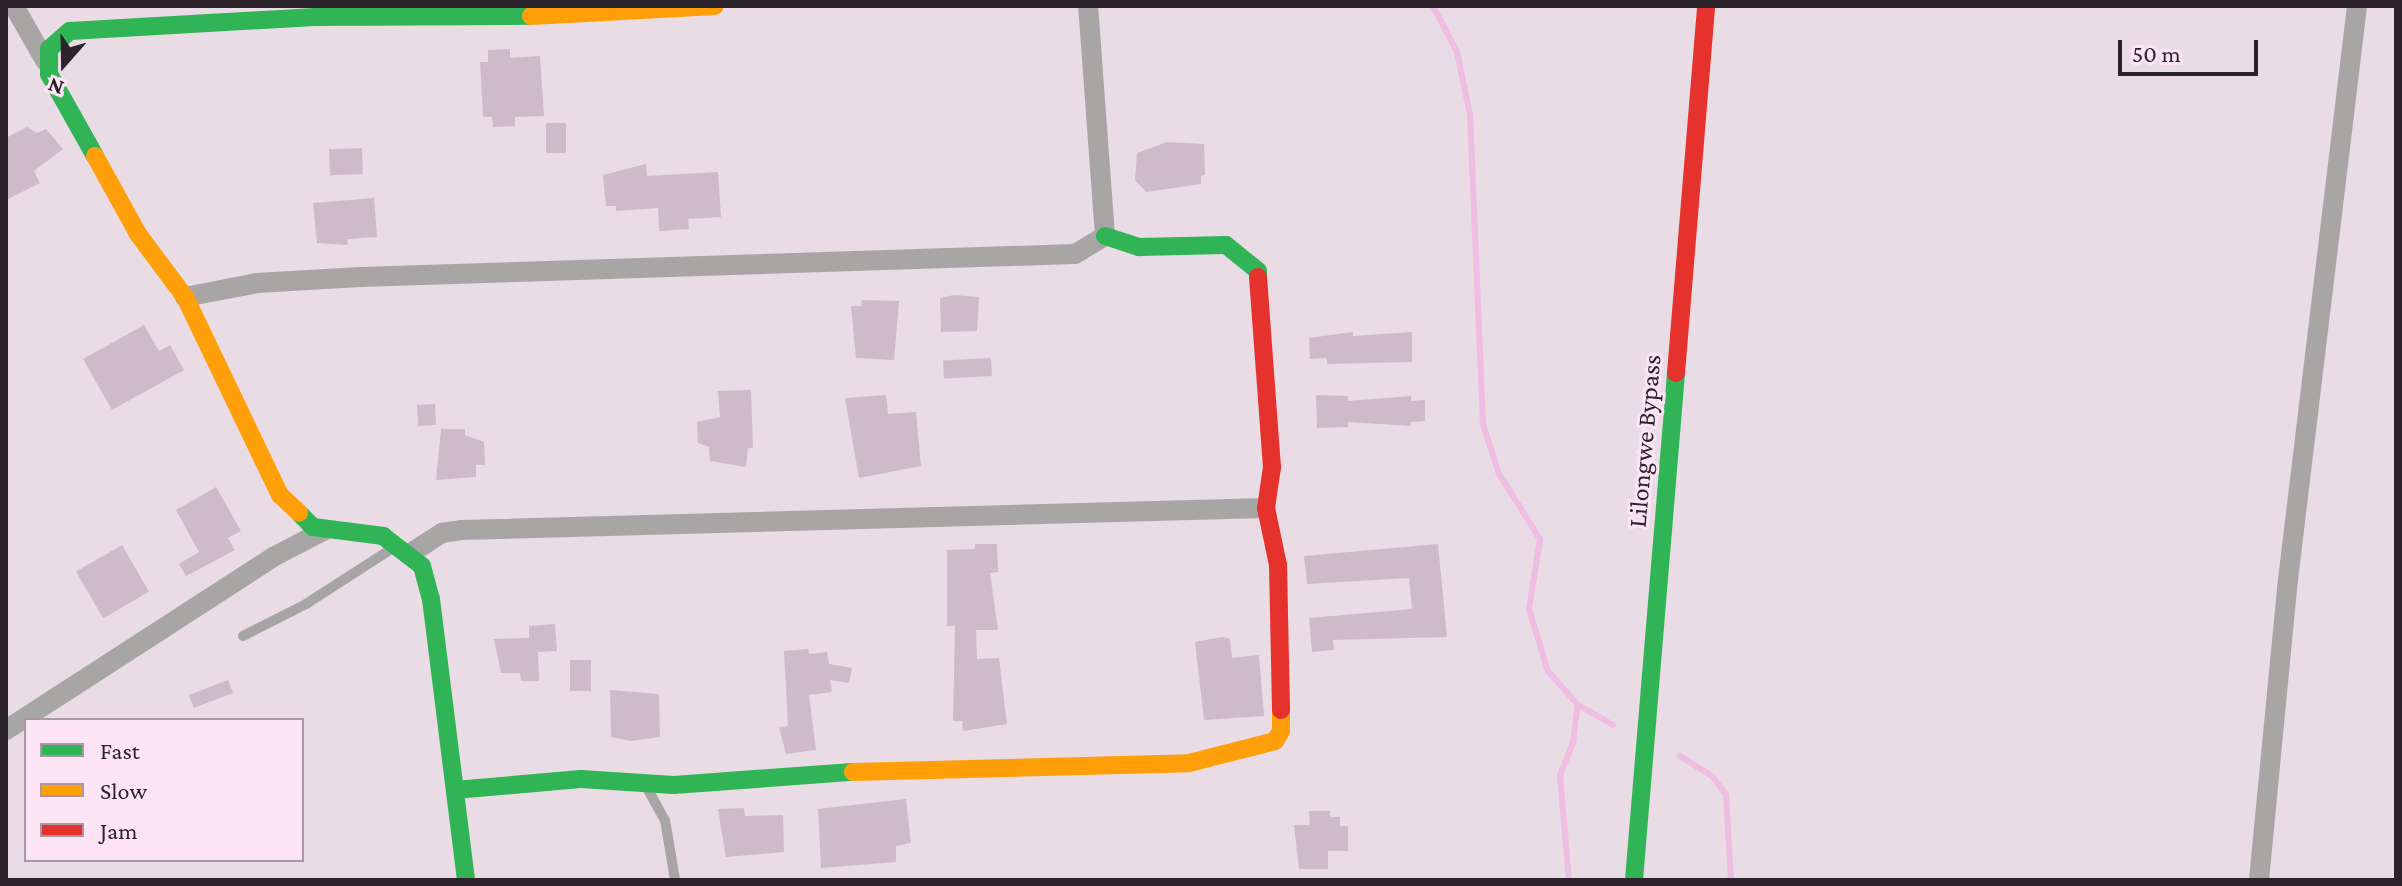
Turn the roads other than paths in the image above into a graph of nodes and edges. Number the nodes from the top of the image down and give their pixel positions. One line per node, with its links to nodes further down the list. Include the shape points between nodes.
1 (14, 6): 8 (street)
2 (715, 6): 6 (street)
3 (1088, 6): 9 (street)
4 (1706, 6): 22 (street, Lilongwe Bypass)
5 (2357, 6): 23 (street, via 2287,588)
6 (549, 9): 7 (street, via 460,18)
7 (315, 11): 8 (street, via 70,31 57,38)
8 (46, 62): 10 (street, via 138,234)
9 (1105, 236): 10 (street, via 1075,254 1056,257 360,277 257,283); 11 (street, via 1139,247 1226,245 1258,271 1272,467)
10 (185, 297): 12 (street, via 280,495 299,518)
11 (1266, 508): 13 (street, via 461,530); 18 (street, via 1278,565 1281,731 1275,741 1189,763 825,773)
12 (325, 530): 13 (street, via 365,531); 16 (street, via 263,563)
13 (404, 548): 14 (lane); 19 (street, via 422,566 431,599)
14 (243, 636)
15 (24, 718): 17 (street)
16 (24, 718)
17 (6, 730)
18 (645, 785): 19 (street, via 581,779); 21 (lane, via 665,820)
19 (455, 790): 20 (street)
20 (466, 880)
21 (675, 880)
22 (1634, 880)
23 (2259, 880)

